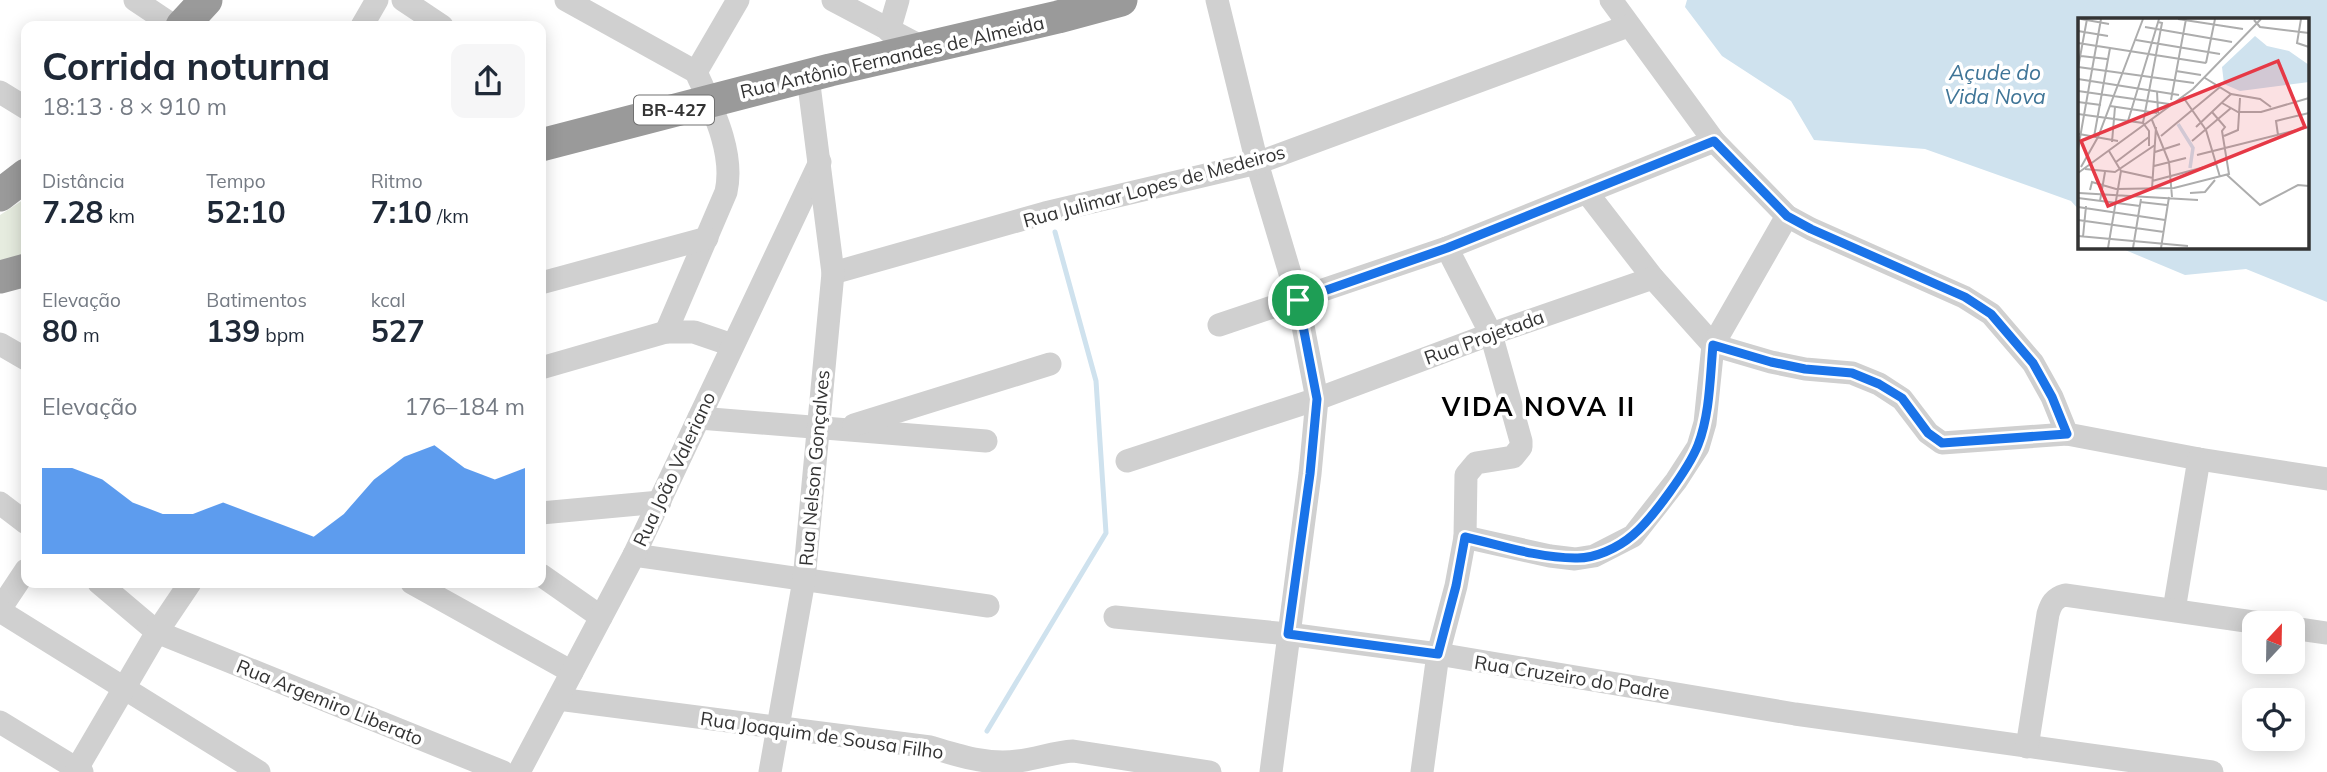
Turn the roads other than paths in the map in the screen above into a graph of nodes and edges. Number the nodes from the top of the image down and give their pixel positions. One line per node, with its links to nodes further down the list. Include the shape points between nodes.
1 (206, 0): 13 (highway)
2 (377, 0): 14 (street)
3 (403, 0): 15 (street)
4 (566, 0): 20 (street)
5 (738, 0): 20 (street)
6 (833, 0): 17 (street)
7 (898, 0): 17 (street)
8 (1121, 0): 18 (highway, Rua Antônio Fernandes de Almeida / BR-427)
9 (1217, 0): 26 (street)
10 (1611, 0): 16 (street)
11 (146, 3): 12 (street)
12 (168, 21)
13 (187, 21)
14 (365, 21)
15 (434, 21)
16 (1628, 26): 23 (street); 26 (street, Rua Julimar Lopes de Medeiros)
17 (890, 31): 18 (street)
18 (922, 47): 19 (highway, Rua Antônio Fernandes de Almeida / BR-427)
19 (808, 77): 20 (highway, Rua Antônio Fernandes de Almeida / BR-427); 25 (street, Rua Nelson Gonçalves)
20 (702, 86): 24 (highway, Rua Antônio Fernandes de Almeida / BR-427); 29 (street, via 726,150 728,183)
21 (0, 92): 22 (street)
22 (21, 105)
23 (1714, 141): 27 (street); 28 (street)
24 (546, 143)
25 (820, 162): 32 (street, Rua Nelson Gonçalves); 41 (street, Rua João Valeriano)
26 (1257, 163): 32 (street, Rua Julimar Lopes de Medeiros, via 1045,213); 36 (street)
27 (1588, 194): 30 (street); 34 (street)
28 (1787, 216): 42 (street); 49 (street, via 1965,297 1991,314 2033,363)
29 (707, 238): 35 (street); 38 (street)
30 (1447, 248): 36 (street); 39 (street)
31 (21, 271): 33 (highway)
32 (833, 273): 48 (street, Rua Nelson Gonçalves)
33 (0, 277)
34 (1653, 278): 39 (street, Rua Projetada); 42 (street)
35 (546, 282)
36 (1298, 300): 37 (street); 46 (street)
37 (1219, 325)
38 (666, 332): 41 (street, via 694,332); 45 (street)
39 (1491, 334): 46 (street, Rua Projetada); 58 (street, via 1521,447 1513,457 1476,463 1466,475)
40 (0, 344): 43 (street)
41 (732, 345): 47 (street, Rua João Valeriano)
42 (1713, 345): 49 (street, via 1805,369 1852,373 1879,384 1902,398 1928,433 1942,443); 58 (street, via 1698,447 1633,536 1594,556 1575,558)
43 (21, 356)
44 (1049, 364): 48 (street)
45 (546, 367)
46 (1317, 399): 52 (street, Rua Projetada); 75 (street)
47 (699, 418): 48 (street); 54 (street, Rua João Valeriano)
48 (830, 428): 50 (street); 62 (street, Rua Nelson Gonçalves)
49 (2067, 434): 51 (street)
50 (986, 441)
51 (2199, 459): 53 (street); 68 (street)
52 (1127, 461)
53 (2327, 479)
54 (660, 502): 56 (street); 59 (street, Rua João Valeriano)
55 (0, 503): 57 (street)
56 (546, 513)
57 (21, 519)
58 (1465, 537): 76 (street)
59 (634, 555): 62 (street); 69 (street, Rua João Valeriano)
60 (21, 578): 67 (street)
61 (546, 578): 69 (street)
62 (804, 580): 66 (street); 81 (street, Rua Nelson Gonçalves)
63 (105, 588): 73 (street, Rua Argemiro Liberato)
64 (187, 588): 73 (street)
65 (421, 588): 77 (street)
66 (988, 606)
67 (0, 610): 78 (street)
68 (2174, 610): 71 (street); 82 (street, via 2065,596 2053,601)
69 (601, 617): 77 (street, Rua João Valeriano)
70 (1115, 617): 75 (street, Rua Cruzeiro do Padre)
71 (2242, 620)
72 (2305, 630): 74 (street)
73 (157, 632): 78 (street); 85 (street, Rua Argemiro Liberato)
74 (2327, 633)
75 (1288, 634): 76 (street, Rua Cruzeiro do Padre); 89 (street)
76 (1438, 654): 82 (street, Rua Cruzeiro do Padre, via 1795,714); 90 (street)
77 (572, 672): 79 (street, Rua João Valeriano)
78 (124, 687): 83 (street); 84 (street)
79 (558, 699): 81 (street, Rua Joaquim de Sousa Filho); 86 (street, Rua João Valeriano)
80 (0, 722): 83 (street)
81 (779, 727): 87 (street, Rua Nelson Gonçalves); 88 (street, Rua Joaquim de Sousa Filho, via 930,747 978,761 1015,762 1073,751)
82 (2027, 747): 91 (street, Rua Cruzeiro do Padre)
83 (78, 771)
84 (259, 772)
85 (503, 772)
86 (519, 772)
87 (770, 772)
88 (1210, 772)
89 (1271, 772)
90 (1422, 772)
91 (2212, 772)

